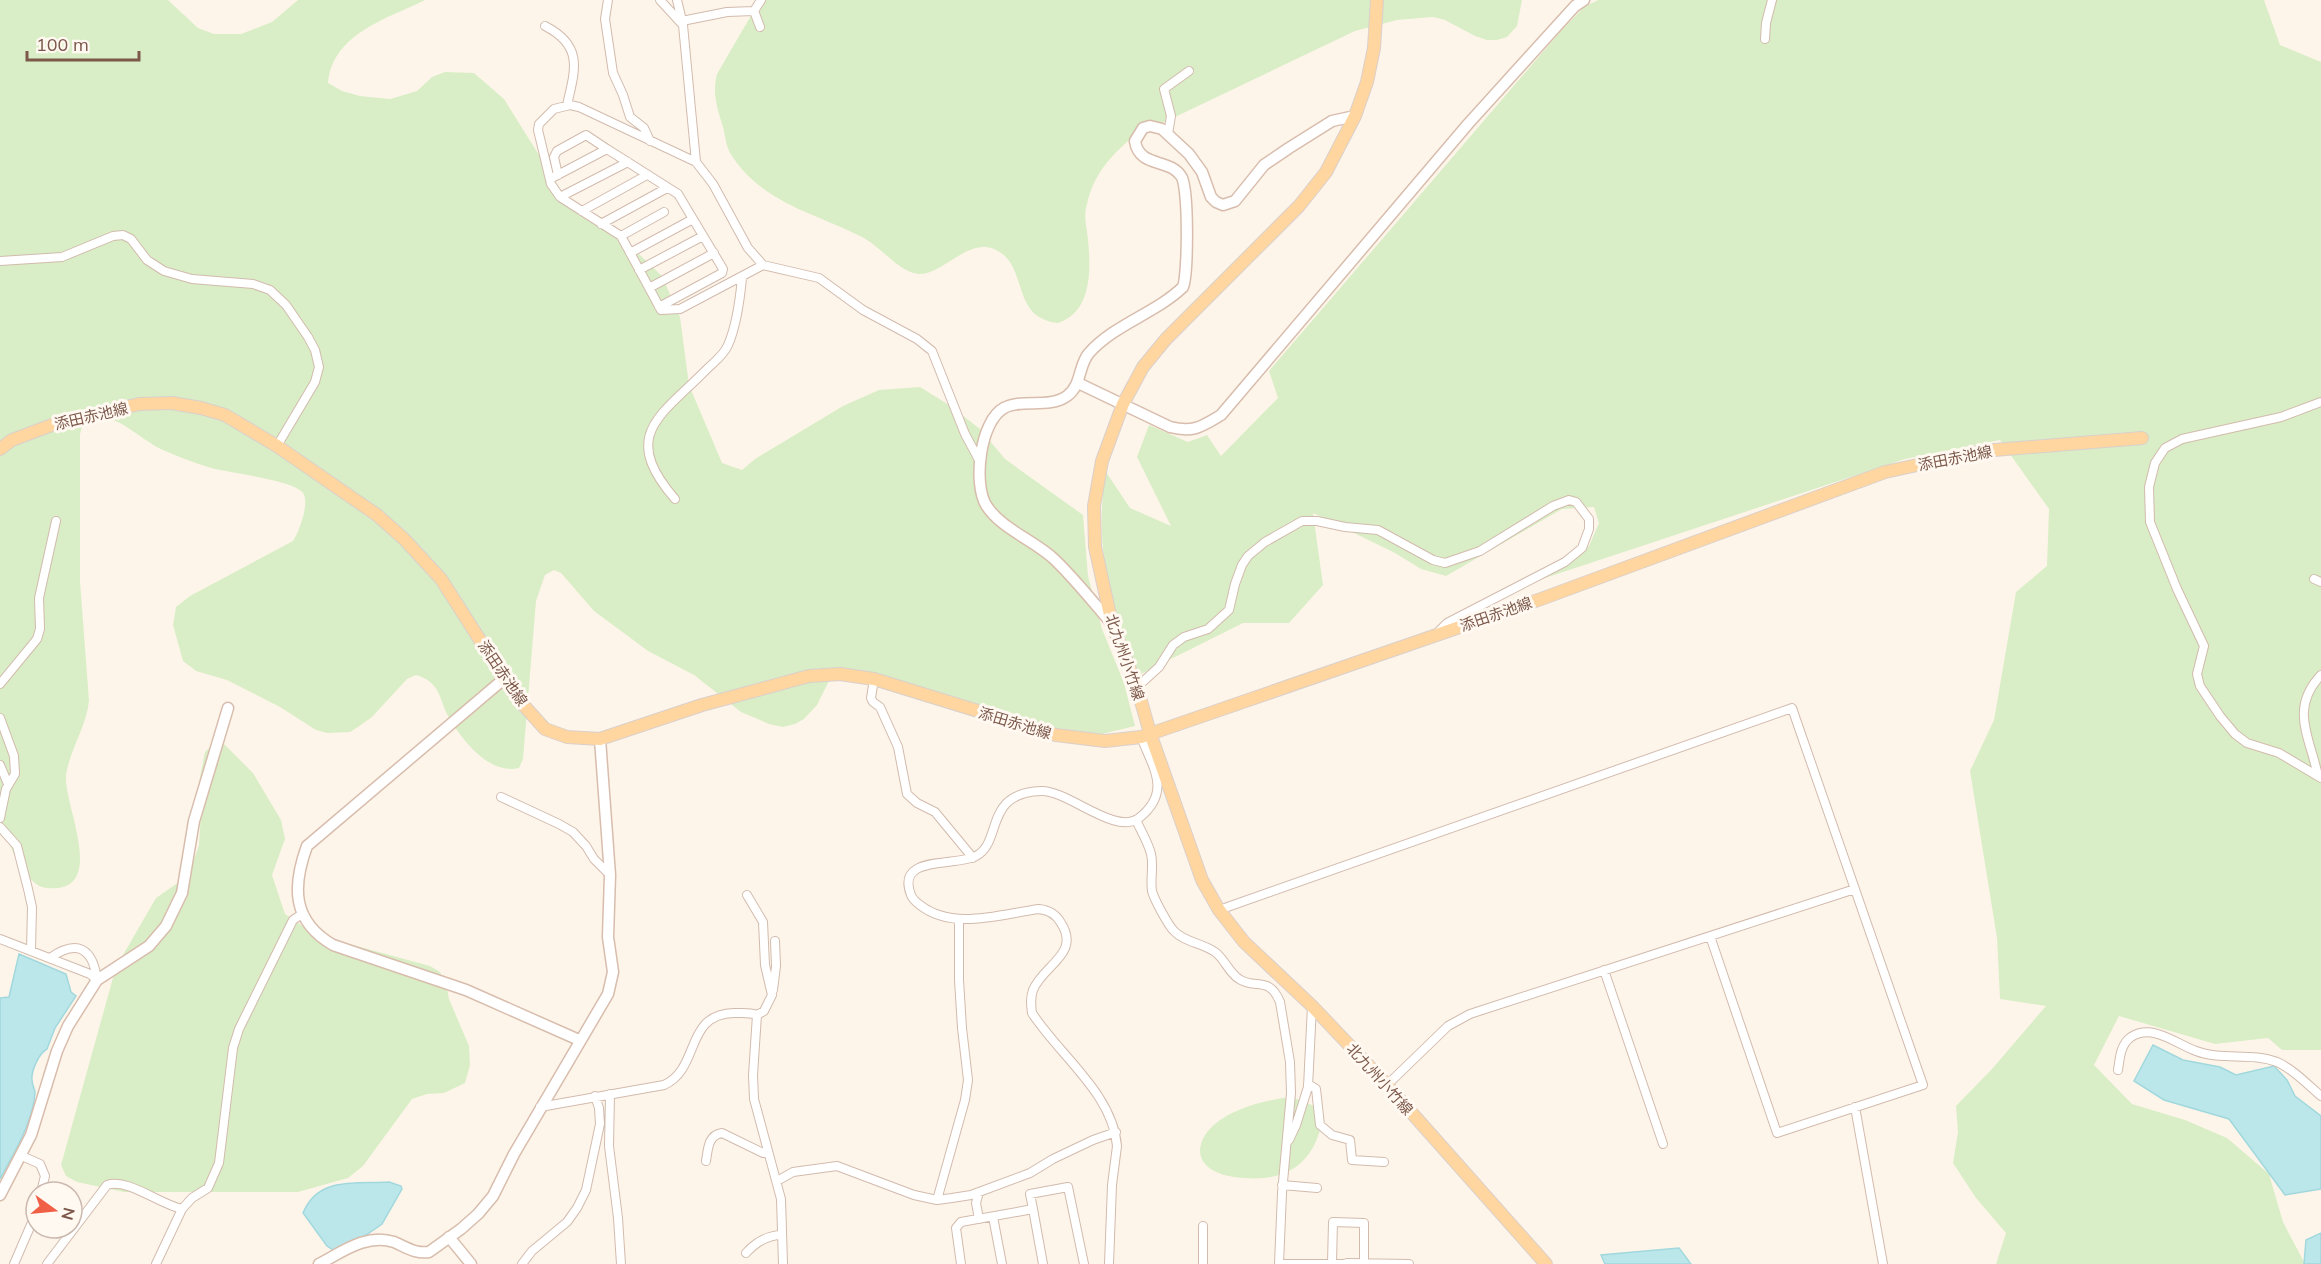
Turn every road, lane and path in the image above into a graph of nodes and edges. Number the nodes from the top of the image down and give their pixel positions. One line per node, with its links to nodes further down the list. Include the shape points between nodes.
1 (608, 0): 17 (street, via 605,19 613,73 630,117 644,128)
2 (660, 0): 9 (street)
3 (677, 0): 9 (street)
4 (761, 0): 8 (street)
5 (1377, 0): 15 (main road, 北九州小竹線, via 1374,48)
6 (1584, 0): 41 (street, via 1468,124 1221,416 1186,431)
7 (1772, 0): 12 (street)
8 (754, 11): 9 (street, via 727,12); 11 (street)
9 (682, 23): 20 (street)
10 (545, 26): 14 (street, via 565,40 575,62)
11 (760, 27)
12 (1765, 39)
13 (1189, 71): 16 (street, via 1164,89 1171,116)
14 (567, 105): 17 (street, via 596,114); 22 (street, via 539,124)
15 (1354, 116): 16 (street, via 1332,121 1289,148 1264,165 1235,201 1223,205 1211,197 1196,163); 41 (main road, 北九州小竹線, via 1326,172 1312,190 1166,339 1143,368)
16 (1168, 134): 39 (street, via 1150,126 1143,128 1135,141 1145,159 1177,171 1185,183 1187,246 1183,288 1090,352)
17 (650, 141): 20 (street)
18 (607, 149): 19 (street); 22 (street); 22 (street, via 586,135 556,151)
19 (628, 162): 21 (street); 24 (street)
20 (696, 162): 34 (street, via 713,184 748,248)
21 (647, 175): 23 (street); 25 (street)
22 (554, 177): 24 (street)
23 (668, 188): 27 (street, via 678,194); 28 (street)
24 (560, 197): 25 (street)
25 (582, 211): 28 (street)
26 (664, 212): 29 (street)
27 (693, 219): 30 (street); 31 (street)
28 (601, 224): 29 (street)
29 (621, 236): 31 (street)
30 (703, 236): 32 (street); 35 (street)
31 (630, 253): 35 (street)
32 (714, 254): 37 (street); 38 (street, via 723,269 720,275)
33 (0, 261): 43 (street, via 62,256 123,235 131,239 147,261 164,271 270,290 286,305 308,337 319,367 315,382)
34 (763, 265): 36 (street); 45 (street, via 819,278 863,310 932,351)
35 (639, 270): 37 (street)
36 (742, 278): 38 (street, via 680,309); 46 (street, via 728,345 652,426 650,461)
37 (649, 288): 38 (street)
38 (659, 307)
39 (1077, 383): 41 (street); 45 (street, via 1066,397 1058,400 1003,408 988,430)
40 (2321, 402): 60 (street, via 2281,417 2182,439 2165,448 2155,463 2149,487 2150,522 2204,646 2197,674 2200,687 2227,725 2247,743 2279,753)
41 (1123, 404): 48 (main road, 北九州小竹線, via 1102,461 1094,506 1098,567)
42 (2142, 438): 49 (main road, 添田赤池線, via 1982,451 1886,472)
43 (277, 446): 44 (main road, 添田赤池線, via 225,415 172,403 139,404 52,424); 51 (main road, 添田赤池線, via 377,515 404,539 441,579)
44 (0, 449)
45 (979, 460): 48 (street, via 985,503 1053,558)
46 (675, 499)
47 (56, 521): 53 (street, via 39,598 37,639)
48 (1112, 624): 54 (main road, 北九州小竹線)
49 (1436, 635): 54 (street, via 1447,623 1565,562 1582,548 1589,519 1582,507 1569,500 1553,506 1480,551 1445,563 1432,560 1378,530 1308,520 1294,523 1248,556 1225,616 1208,629 1173,645 1159,667); 57 (main road, 添田赤池線)
50 (2321, 675): 60 (street, via 2306,695 2303,709)
51 (506, 678): 58 (main road, 添田赤池線, via 517,698 545,729 567,737); 71 (street, via 307,846 297,882)
52 (874, 679): 57 (main road, 添田赤池線, via 1056,735 1105,741); 58 (main road, 添田赤池線, via 840,674 809,676 702,705); 66 (street, via 871,698 880,707 898,747 907,794 935,812)
53 (0, 684)
54 (1137, 687): 57 (main road, 北九州小竹線)
55 (228, 708): 79 (street, via 194,821 182,893 166,926 148,946)
56 (0, 718): 61 (street, via 14,756 15,774)
57 (1145, 735): 64 (street, via 1159,790); 70 (main road, 北九州小竹線, via 1202,880)
58 (600, 740): 67 (street)
59 (0, 765): 61 (street)
60 (2320, 777)
61 (9, 784): 63 (street)
62 (501, 797): 67 (street, via 573,832)
63 (0, 818)
64 (1136, 820): 66 (street, via 1113,819 1043,790 1023,794 1007,802 981,854); 93 (street, via 1150,851 1152,893 1172,930 1218,953 1232,974 1242,981 1259,983 1276,993 1290,1062)
65 (0, 827): 76 (street, via 16,846 28,889 32,907)
66 (973, 858): 72 (street, via 931,863 911,874 912,898 945,918)
67 (610, 875): 83 (street, via 608,937 613,972 608,994)
68 (1855, 889): 70 (street, via 1792,708); 73 (street); 91 (street, via 1923,1085)
69 (747, 895): 80 (street, via 763,922 765,965)
70 (1219, 910): 81 (main road, 北九州小竹線, via 1244,942)
71 (302, 914): 83 (street, via 318,937 333,945 465,990); 106 (street, via 293,920 239,1029 214,1179)
72 (959, 920): 92 (street, via 1039,909 1058,918 1068,939 1065,950 1033,988 1032,1013 1104,1104); 105 (street, via 962,1028 969,1080)
73 (1710, 936): 78 (street); 91 (street, via 1777,1133)
74 (0, 939): 76 (street)
75 (775, 941): 80 (street)
76 (31, 950): 77 (street)
77 (50, 958): 79 (street); 79 (street, via 71,947 85,950)
78 (1604, 970): 86 (street, via 1470,1014 1448,1026); 94 (street)
79 (97, 980): 96 (street, via 57,1051)
80 (772, 995): 82 (street, via 764,1011)
81 (1312, 1006): 85 (street); 86 (main road, 北九州小竹線)
82 (757, 1015): 87 (street, via 724,1013 712,1017 704,1024 674,1080); 95 (street, via 754,1099)
83 (579, 1040): 90 (street)
84 (2118, 1070): 89 (street, via 2125,1044 2133,1036 2148,1032 2223,1058 2262,1058 2279,1063)
85 (1308, 1084): 93 (street); 98 (street, via 1317,1089 1320,1125 1332,1136 1350,1140 1352,1160)
86 (1387, 1085): 135 (main road, 北九州小竹線)
87 (610, 1094): 88 (street); 123 (street, via 609,1146)
88 (595, 1096): 90 (street); 122 (street, via 600,1124 586,1190 567,1222)
89 (2321, 1096)
90 (540, 1107): 112 (street, via 493,1196)
91 (1855, 1107): 136 (street)
92 (1116, 1132): 103 (street, via 1030,1173); 129 (street)
93 (1287, 1144): 101 (street)
94 (1663, 1144)
95 (767, 1153): 97 (street, via 718,1133 710,1141); 100 (street)
96 (22, 1155): 99 (street, via 40,1164); 104 (street)
97 (706, 1161)
98 (1384, 1162)
99 (44, 1180)
100 (777, 1181): 105 (street, via 793,1172 837,1166); 111 (street)
101 (1282, 1185): 102 (street); 131 (street)
102 (1317, 1188)
103 (979, 1192): 105 (street); 109 (street)
104 (0, 1196)
105 (937, 1200)
106 (182, 1209): 118 (street, via 167,1206 121,1183 107,1185); 119 (street)
107 (1033, 1209): 108 (street); 127 (street); 128 (street, via 1030,1194 1068,1187)
108 (993, 1217): 109 (street); 126 (street)
109 (979, 1219): 125 (street, via 961,1222 956,1228)
110 (1203, 1226): 130 (street)
111 (782, 1235): 114 (street, via 773,1235); 124 (street)
112 (449, 1237): 120 (street, via 420,1254 392,1241 365,1240); 121 (street)
113 (24, 1240): 117 (street)
114 (746, 1253)
115 (1332, 1263): 116 (street, via 1333,1222 1364,1223); 132 (street); 133 (street)
116 (1364, 1263): 133 (street); 134 (street)
117 (14, 1264)
118 (47, 1264)
119 (156, 1264)
120 (319, 1264)
121 (471, 1264)
122 (522, 1264)
123 (621, 1264)
124 (783, 1264)
125 (961, 1264)
126 (1002, 1264)
127 (1043, 1264)
128 (1084, 1264)
129 (1109, 1264)
130 (1203, 1264)
131 (1279, 1264)
132 (1284, 1264)
133 (1347, 1264)
134 (1409, 1264)
135 (1546, 1264)
136 (1883, 1264)

